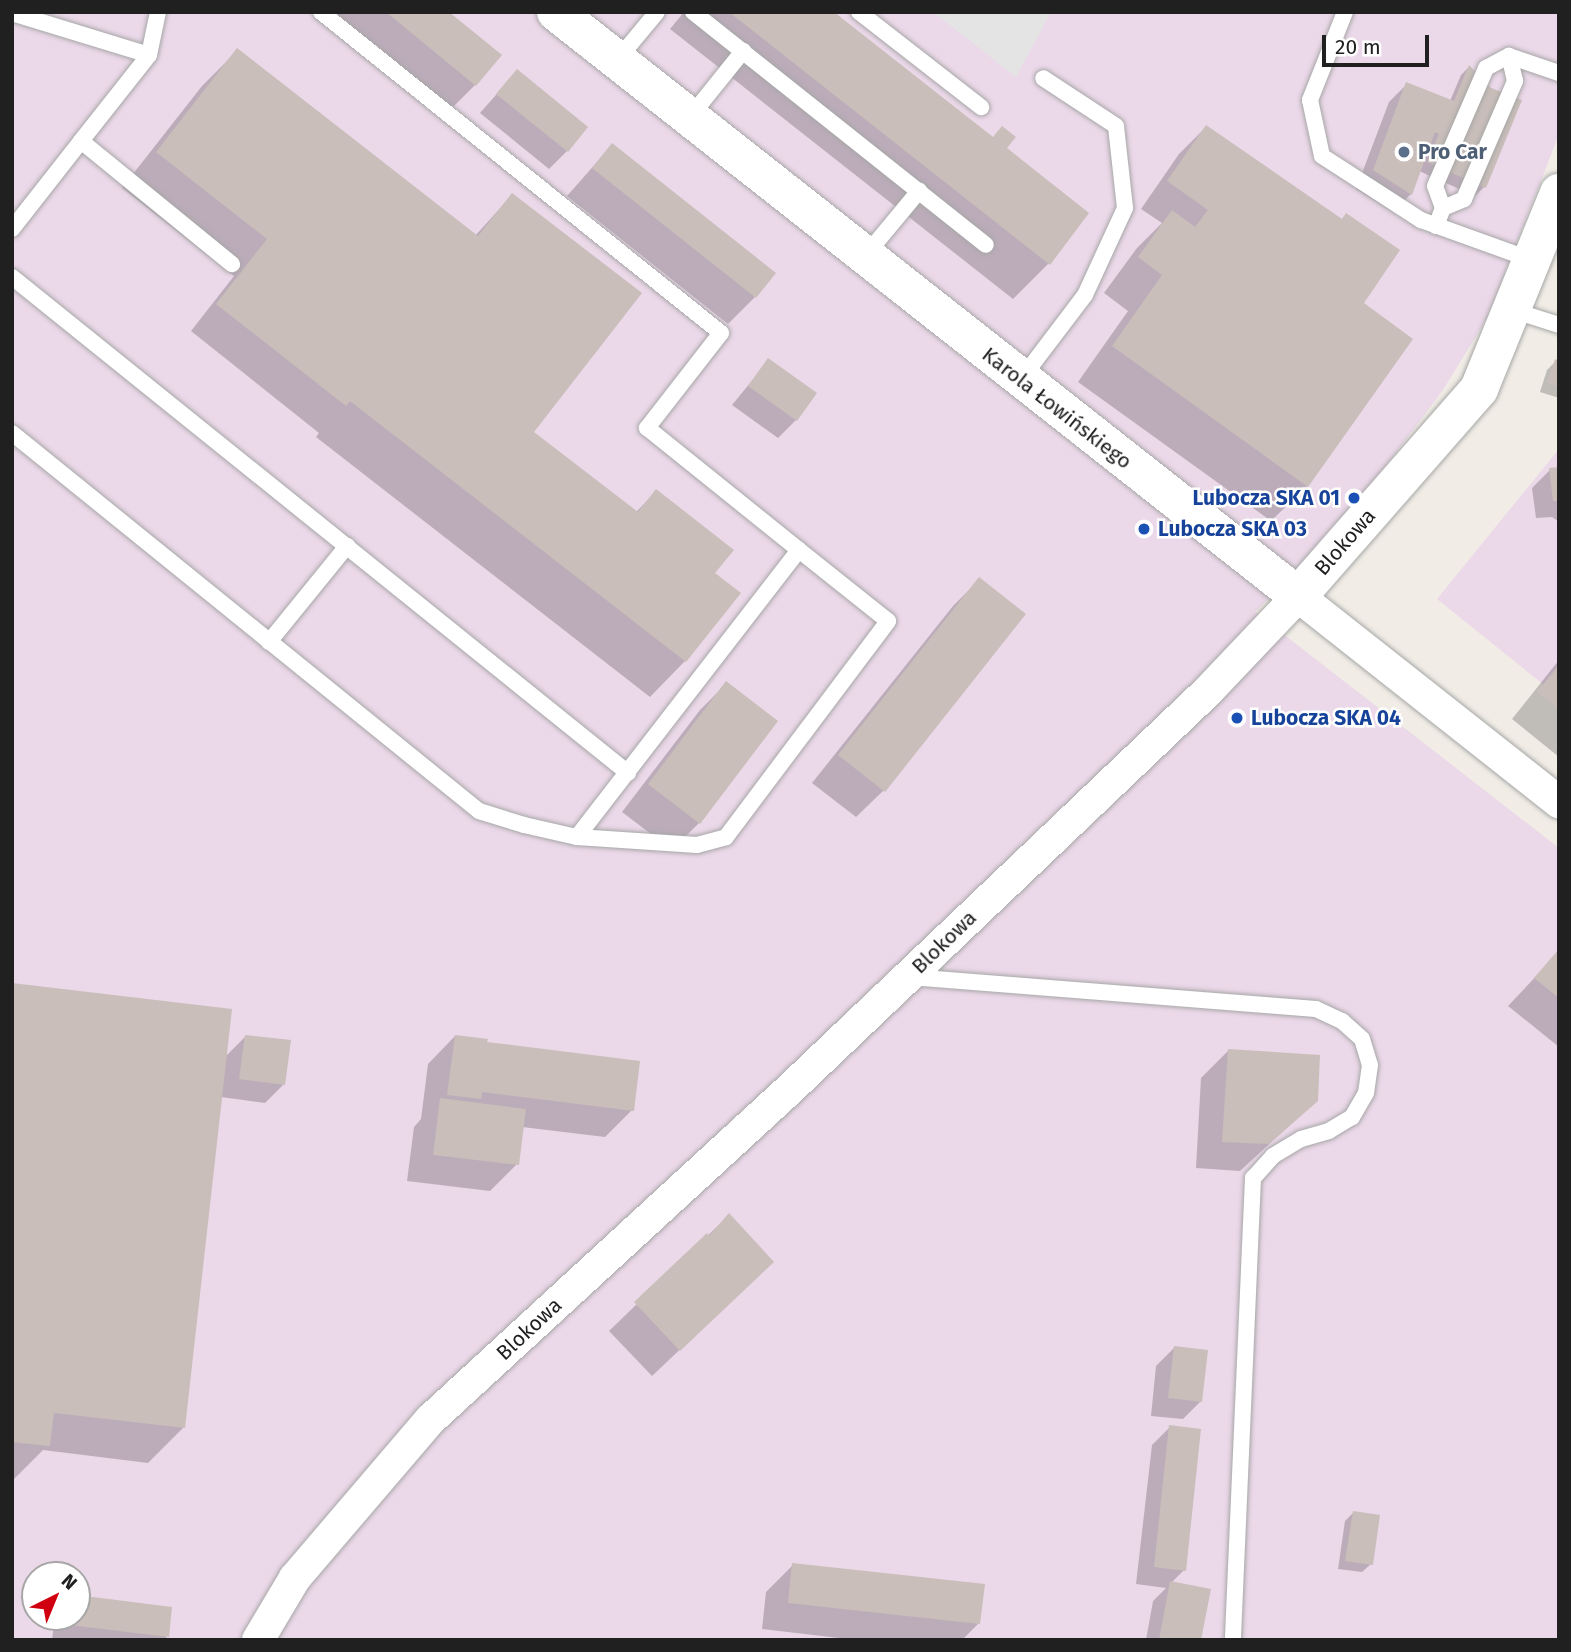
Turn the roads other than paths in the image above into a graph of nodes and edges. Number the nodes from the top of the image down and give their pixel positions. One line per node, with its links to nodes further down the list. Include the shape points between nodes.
1 (158, 12): 10 (lane)
2 (321, 12): 33 (lane, via 721,333 647,428)
3 (556, 12): 12 (street, Karola Łowińskiego)
4 (657, 12): 12 (lane)
5 (693, 12): 9 (lane)
6 (859, 12): 15 (lane)
7 (1345, 12): 21 (lane, via 1310,100 1322,156 1408,213)
8 (12, 13): 10 (lane)
9 (743, 51): 16 (lane); 18 (lane)
10 (149, 55): 17 (lane)
11 (1509, 56): 13 (lane); 20 (lane, via 1515,81 1464,199); 20 (lane, via 1486,68 1435,186)
12 (618, 60): 16 (street, Karola Łowińskiego)
13 (1559, 73)
14 (1043, 78): 30 (lane, via 1116,126 1125,208 1085,295)
15 (981, 107)
16 (690, 117): 24 (street, Karola Łowińskiego)
17 (81, 141): 22 (lane); 26 (lane)
18 (919, 191): 23 (lane); 24 (lane)
19 (1559, 193): 25 (street, Blokowa)
20 (1443, 208): 21 (lane)
21 (1436, 226): 25 (lane)
22 (12, 229)
23 (986, 245)
24 (865, 256): 30 (street, Karola Łowińskiego)
25 (1532, 260): 28 (street, Blokowa)
26 (232, 264)
27 (12, 277): 32 (lane)
28 (1512, 310): 29 (lane); 34 (street, Blokowa, via 1479,389)
29 (1559, 325)
30 (1021, 380): 34 (street, Karola Łowińskiego)
31 (12, 433): 35 (lane)
32 (347, 546): 35 (lane); 36 (lane)
33 (799, 550): 36 (lane); 38 (lane, via 888,621 726,837 698,845)
34 (1298, 596): 37 (street, Karola Łowińskiego); 39 (street, Blokowa, via 1208,691)
35 (269, 642): 38 (lane, via 479,811)
36 (628, 773): 38 (lane)
37 (1559, 802)
38 (577, 837)
39 (908, 976): 40 (street, Blokowa, via 430,1420 295,1578); 41 (lane, via 1316,1009 1342,1021 1362,1039 1370,1065 1366,1093 1352,1117 1273,1156 1253,1178)
40 (258, 1640)
41 (1233, 1640)

